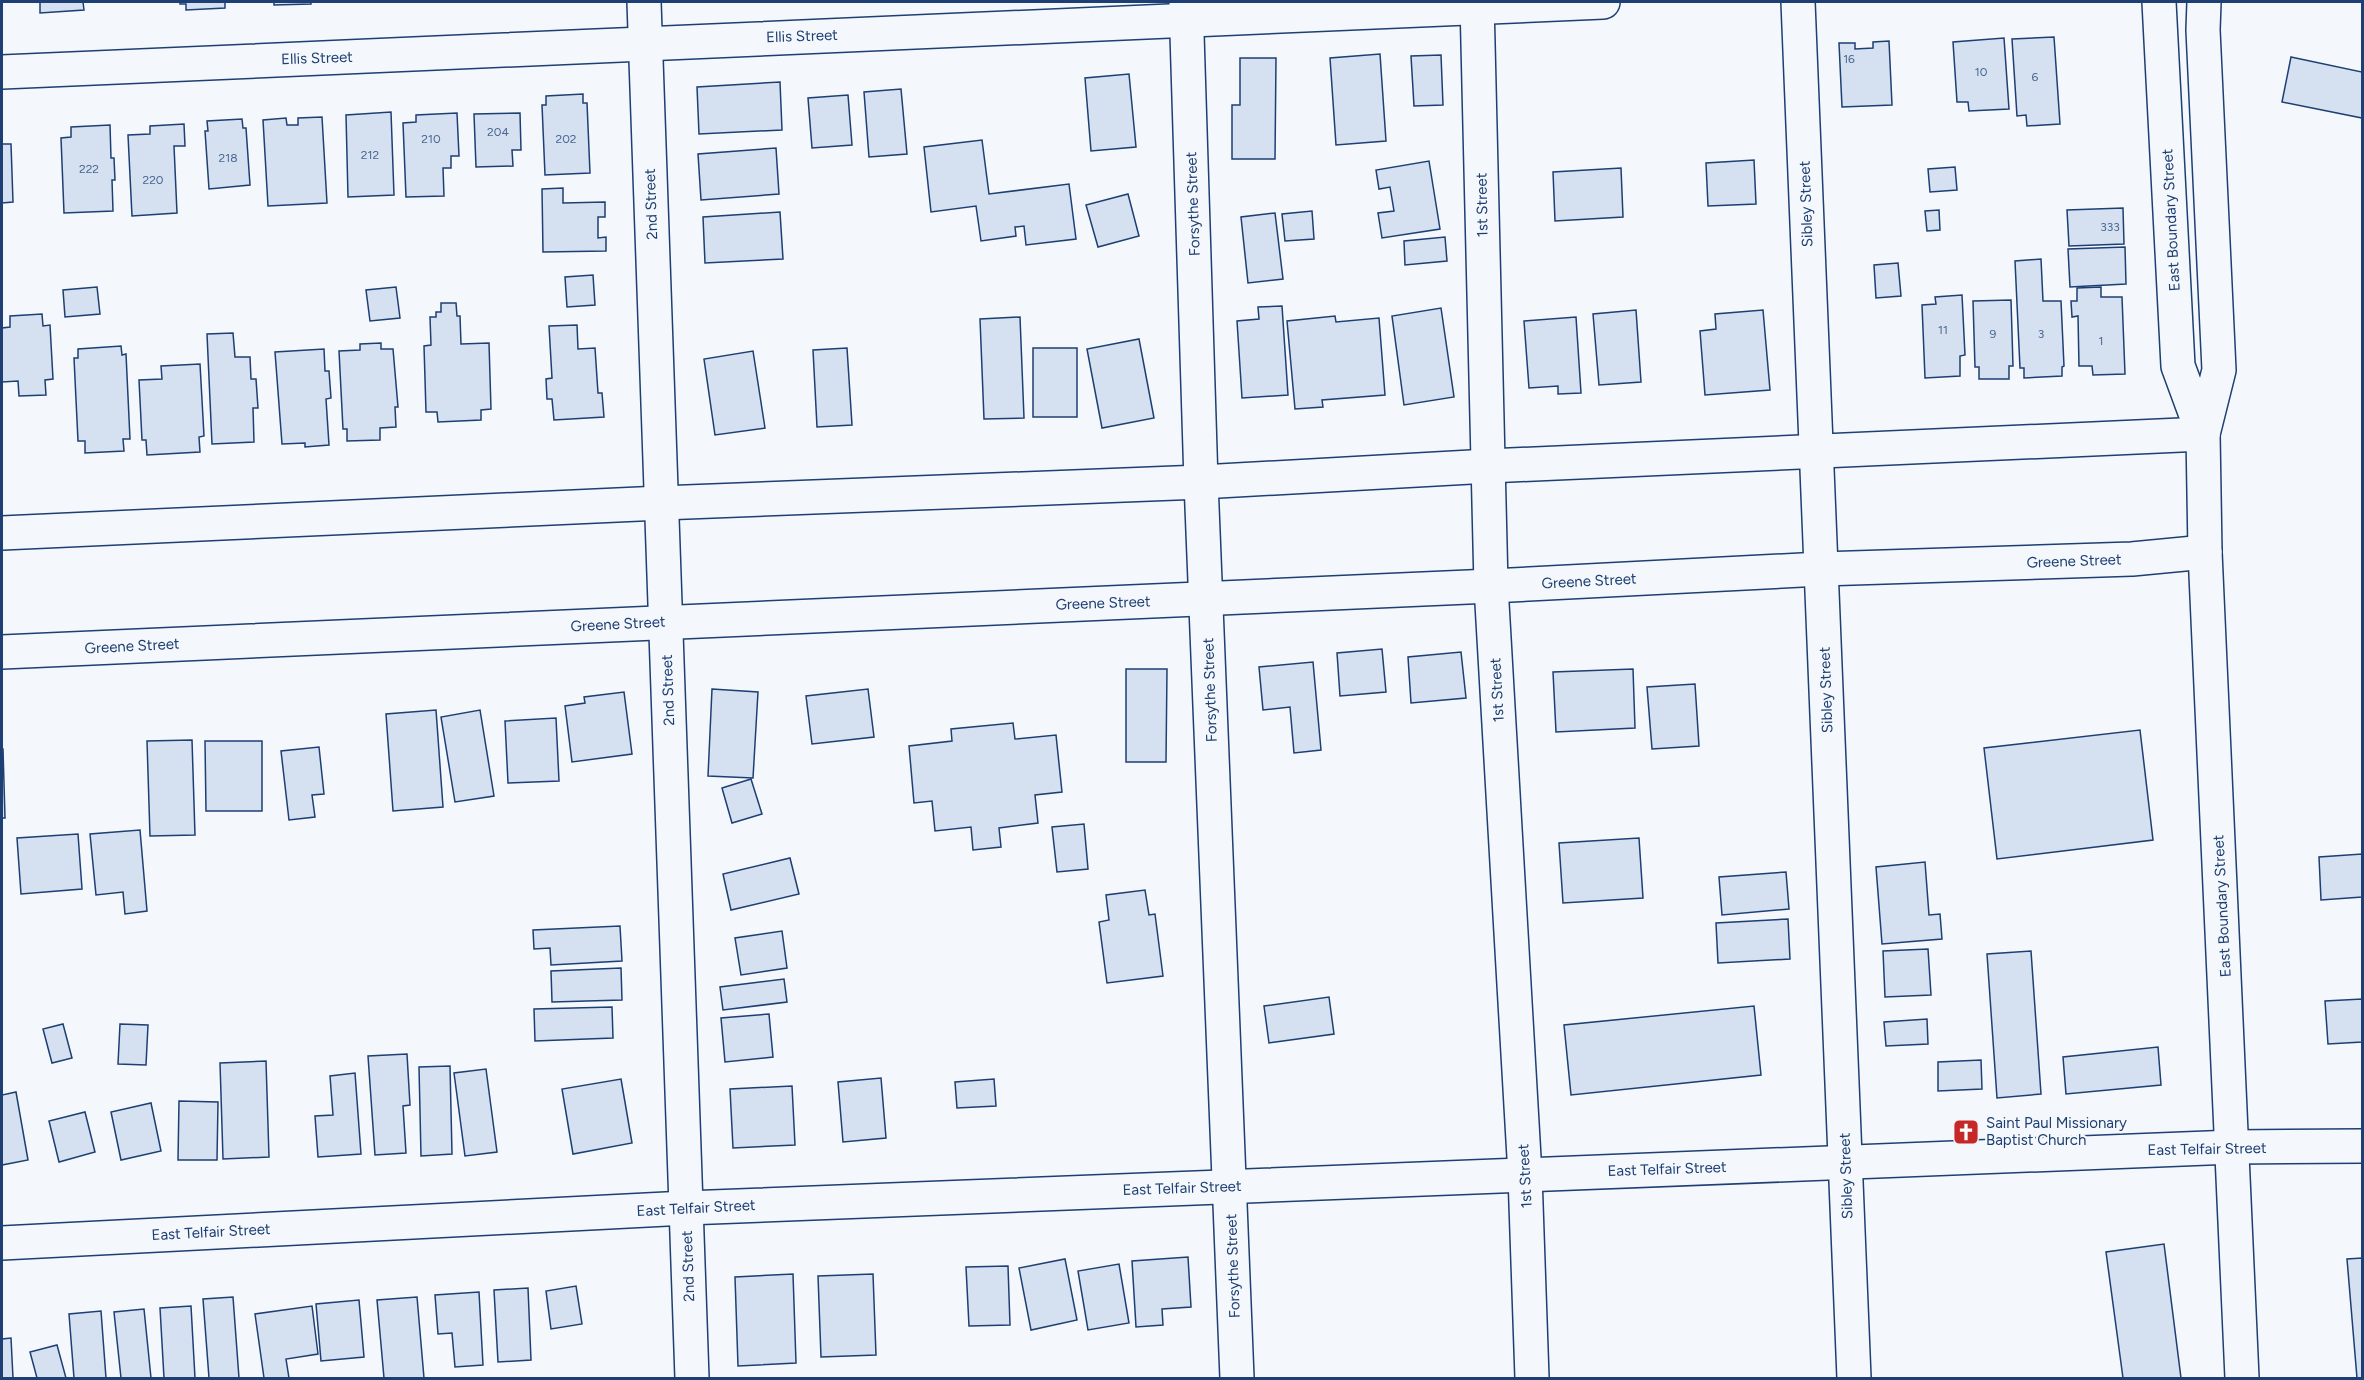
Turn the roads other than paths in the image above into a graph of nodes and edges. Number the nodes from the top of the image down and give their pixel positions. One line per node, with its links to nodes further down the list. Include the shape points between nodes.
1 (644, 2): 8 (street, 2nd Street)
2 (1603, 2): 6 (street, Ellis Street)
3 (1798, 2): 11 (street, Sibley Street)
4 (2159, 2): 10 (street, East Boundary Street, via 2178,366)
5 (2204, 2): 10 (street, East Boundary Street, via 2219,370)
6 (1478, 5): 7 (street, Ellis Street); 12 (street, 1st Street)
7 (1187, 11): 8 (street, Ellis Street); 13 (street, Forsythe Street)
8 (645, 43): 9 (street, Ellis Street); 14 (street, 2nd Street)
9 (2, 72)
10 (2203, 434): 11 (street); 16 (street, East Boundary Street)
11 (1816, 451): 12 (street); 17 (street, Sibley Street)
12 (1489, 466): 13 (street); 18 (street, 1st Street)
13 (1201, 482): 14 (street); 19 (street, Forsythe Street)
14 (661, 503): 15 (street); 20 (street, 2nd Street)
15 (2, 533)
16 (2205, 552): 17 (street, Greene Street, via 2132,559); 23 (street, East Boundary Street)
17 (1821, 569): 18 (street, Greene Street); 24 (street, Sibley Street)
18 (1491, 586): 19 (street, Greene Street); 25 (street, 1st Street)
19 (1206, 598): 20 (street, Greene Street); 26 (street, Forsythe Street)
20 (666, 621): 21 (street, Greene Street); 27 (street, 2nd Street)
21 (2, 652)
22 (2362, 1146): 23 (street, East Telfair Street)
23 (2233, 1147): 24 (street, East Telfair Street); 33 (street, East Boundary Street)
24 (1846, 1162): 25 (street, East Telfair Street); 32 (street, Sibley Street)
25 (1525, 1175): 26 (street, East Telfair Street); 31 (street, 1st Street)
26 (1231, 1186): 27 (street, East Telfair Street); 30 (street, Forsythe Street)
27 (686, 1208): 28 (street, East Telfair Street); 29 (street, 2nd Street)
28 (2, 1243)
29 (692, 1378)
30 (1237, 1378)
31 (1532, 1378)
32 (1854, 1378)
33 (2242, 1378)

